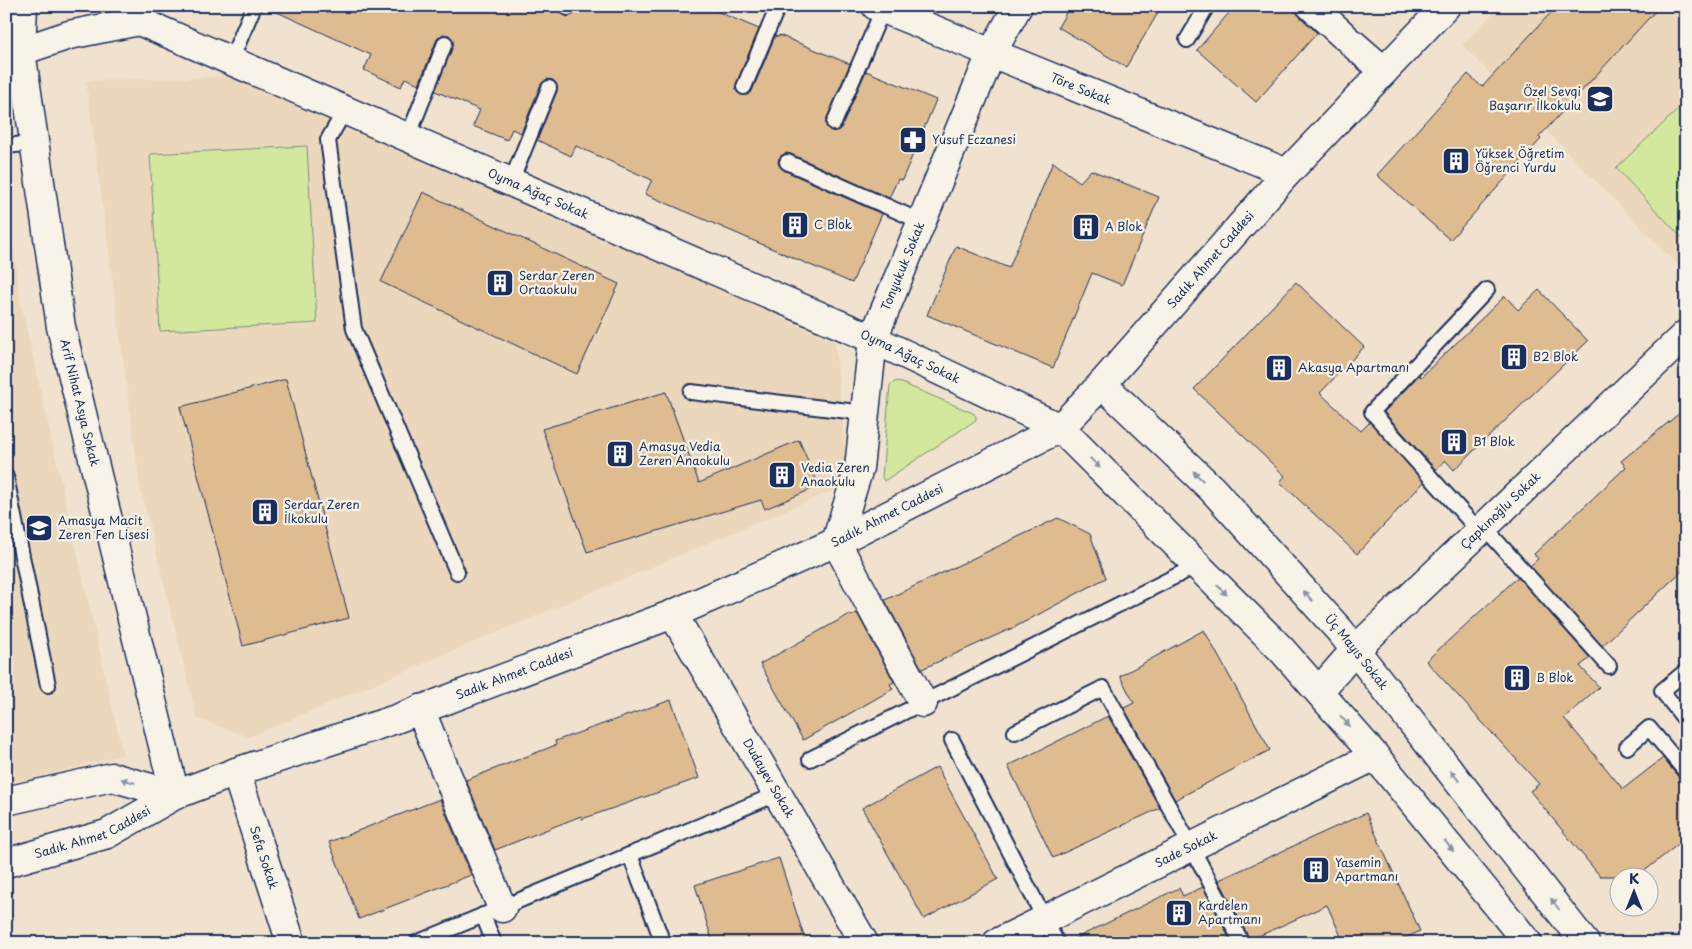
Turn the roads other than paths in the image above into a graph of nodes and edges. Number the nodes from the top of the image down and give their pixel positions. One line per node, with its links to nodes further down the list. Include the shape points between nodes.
1 (23, 6): 11 (street, Arif Nihat Asya Sokak)
2 (254, 6): 13 (lane)
3 (778, 6): 15 (lane)
4 (1018, 6): 12 (street, Tonyukuk Sokak)
5 (1207, 6): 9 (lane)
6 (1310, 6): 14 (street)
7 (1446, 6): 14 (street, Sadık Ahmet Caddesi)
8 (879, 8): 12 (street, Töre Sokak); 18 (lane)
9 (1187, 40)
10 (445, 43): 19 (lane)
11 (14, 51): 13 (street, Oyma Ağaç Sokak, via 69,35 139,21); 20 (street, Arif Nihat Asya Sokak)
12 (991, 54): 23 (street, Töre Sokak); 25 (street, Tonyukuk Sokak)
13 (231, 60): 17 (street, Oyma Ağaç Sokak)
14 (1384, 71): 23 (street, Sadık Ahmet Caddesi)
15 (744, 86)
16 (549, 88): 24 (lane)
17 (345, 110): 19 (street, Oyma Ağaç Sokak); 37 (lane, via 328,140 354,329)
18 (834, 123)
19 (408, 137): 24 (street, Oyma Ağaç Sokak)
20 (34, 143): 21 (lane); 55 (street, Arif Nihat Asya Sokak, via 60,327)
21 (6, 146)
22 (787, 162): 25 (lane)
23 (1287, 173): 29 (street, Sadık Ahmet Caddesi)
24 (511, 182): 28 (street, Oyma Ağaç Sokak)
25 (922, 222): 28 (street, Tonyukuk Sokak)
26 (1487, 290): 34 (lane, via 1372,412)
27 (1686, 334): 34 (street, Çapkınoğlu Sokak)
28 (873, 339): 31 (street, Tonyukuk Sokak); 32 (street, Oyma Ağaç Sokak)
29 (1102, 384): 32 (street, Sadık Ahmet Caddesi); 39 (street, Üç Mayıs Sokak, one-way to 29, via 1212,489)
30 (691, 392): 31 (lane)
31 (865, 413): 35 (street, Tonyukuk Sokak, via 859,468)
32 (1060, 428): 35 (street, Sadık Ahmet Caddesi); 36 (street, one-way to 36)
33 (6, 478): 42 (lane)
34 (1481, 529): 39 (street, Çapkınoğlu Sokak); 40 (lane)
35 (836, 542): 38 (street, Sadık Ahmet Caddesi); 44 (street)
36 (1198, 565): 43 (street, one-way to 43); 44 (lane)
37 (456, 572)
38 (673, 614): 45 (street, Sadık Ahmet Caddesi); 54 (street, Dudayev Sokak)
39 (1355, 650): 43 (street, Çapkınoğlu Sokak); 70 (street, Üç Mayıs Sokak, one-way to 39)
40 (1608, 666)
41 (1686, 671): 46 (lane, via 1662,690)
42 (48, 685)
43 (1318, 691): 50 (street, one-way to 50)
44 (923, 703): 51 (lane)
45 (420, 709): 52 (street, Sadık Ahmet Caddesi); 60 (street)
46 (1686, 721)
47 (1015, 732): 57 (lane, via 1103,688)
48 (952, 740): 61 (lane)
49 (1627, 747): 53 (lane, via 1650,728)
50 (1375, 756): 57 (street, Sade Sokak); 69 (street, one-way to 69)
51 (810, 759)
52 (236, 772): 55 (street, Sadık Ahmet Caddesi); 62 (street, Sefa Sokak)
53 (1686, 772)
54 (777, 794): 58 (lane); 66 (street, Dudayev Sokak)
55 (175, 795): 56 (street, Sadık Ahmet Caddesi, one-way to 56, via 112,776); 59 (street, Sadık Ahmet Caddesi, via 107,834)
56 (6, 801)
57 (1192, 848): 61 (street, Sade Sokak); 68 (lane)
58 (630, 855): 60 (lane); 65 (lane)
59 (6, 863)
60 (492, 911): 63 (lane); 64 (lane)
61 (1051, 931): 67 (street, Sade Sokak)
62 (292, 943)
63 (416, 943)
64 (494, 943)
65 (663, 943)
66 (864, 943)
67 (997, 943)
68 (1242, 943)
69 (1528, 943)
70 (1585, 943)

